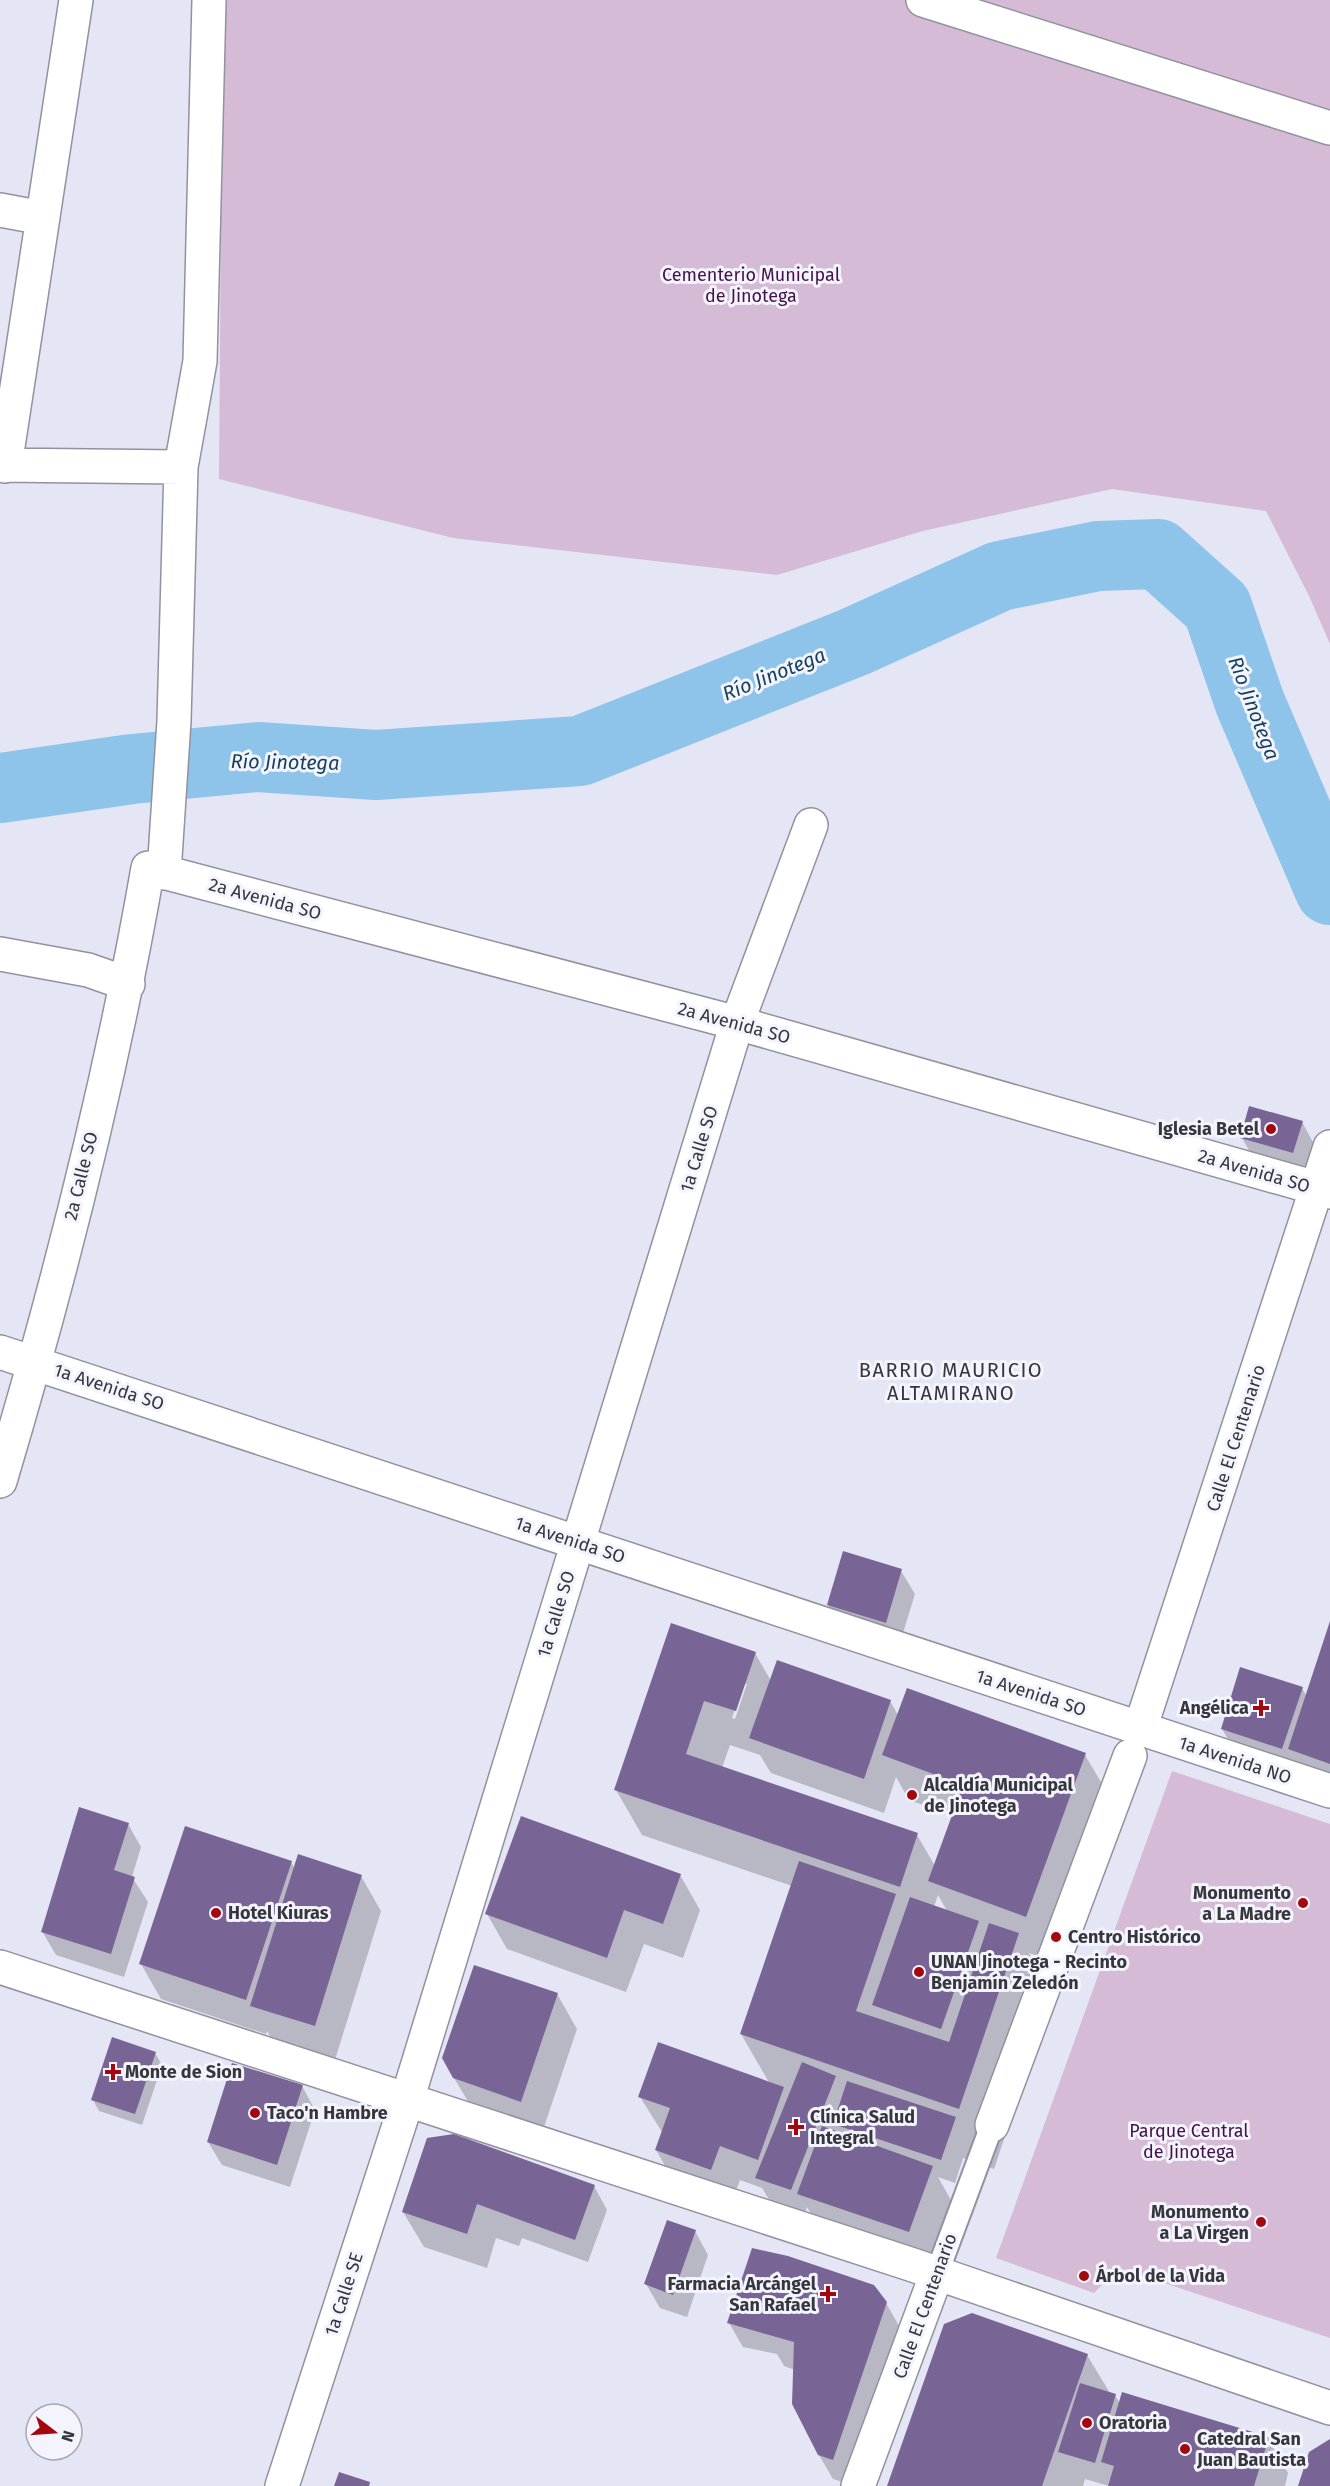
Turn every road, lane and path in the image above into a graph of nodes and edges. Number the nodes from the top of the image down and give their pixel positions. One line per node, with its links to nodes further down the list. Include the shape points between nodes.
1 (76, 0): 6 (street)
2 (923, 0): 4 (street)
3 (204, 1): 8 (street, 2a Calle SO, via 200,361)
4 (1330, 128)
5 (0, 210): 6 (street)
6 (43, 218): 7 (street)
7 (2, 465): 8 (street)
8 (181, 467): 10 (street, 2a Calle SO, via 168,832)
9 (811, 825): 13 (street, 1a Calle SO)
10 (156, 871): 12 (street, 2a Calle SO); 13 (street, 2a Avenida SO)
11 (0, 954): 12 (street, via 88,970)
12 (128, 984): 17 (street, 2a Calle SO)
13 (737, 1023): 15 (street, 2a Avenida SO); 19 (street, 1a Calle SO)
14 (1330, 1147): 15 (street, Calle El Centenario)
15 (1324, 1191): 20 (street, Calle El Centenario)
16 (0, 1352): 17 (street, 1a Avenida SO)
17 (36, 1363): 18 (street, 2a Calle SO); 19 (street, 1a Avenida SO)
18 (0, 1481)
19 (578, 1542): 20 (street, 1a Avenida SO); 23 (street, 1a Calle SO)
20 (1135, 1743): 21 (street, 1a Avenida NO); 24 (street, Calle El Centenario)
21 (1330, 1791)
22 (0, 1967): 23 (street)
23 (406, 2101): 25 (street); 27 (street, 1a Calle SE)
24 (992, 2125): 25 (lane, Calle El Centenario)
25 (937, 2273): 26 (street); 28 (street, Calle El Centenario)
26 (1330, 2408)
27 (282, 2486)
28 (858, 2486)

